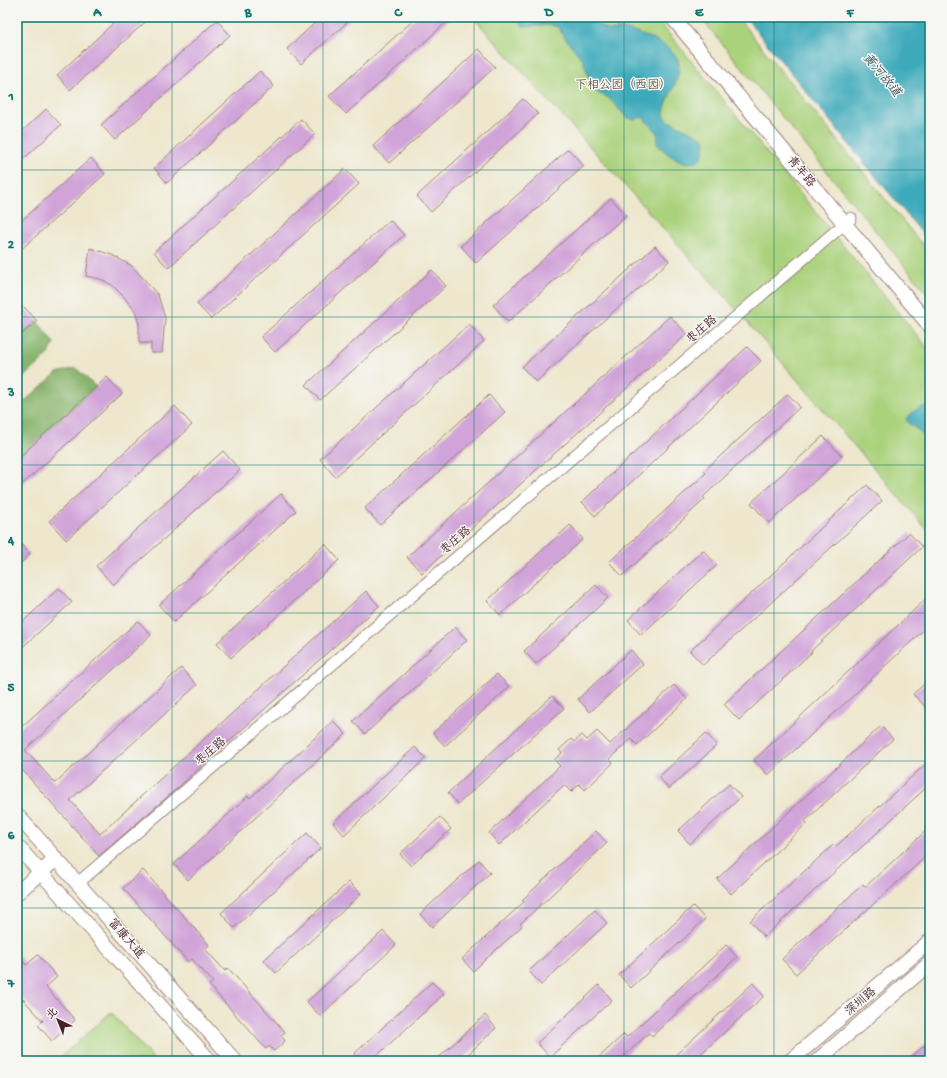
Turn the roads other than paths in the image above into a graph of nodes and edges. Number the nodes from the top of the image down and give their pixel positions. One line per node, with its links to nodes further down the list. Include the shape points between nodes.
1 (672, 17): 3 (street, 青年路)
2 (682, 17): 3 (street, 青年路)
3 (848, 220): 4 (street, 青年路); 5 (street, 青年路); 10 (street, 枣庄路)
4 (930, 314)
5 (930, 326)
6 (17, 815): 8 (street, 富康大道)
7 (17, 846): 9 (street, 富康大道)
8 (56, 859): 9 (street); 10 (street, 富康大道)
9 (40, 873): 11 (street); 14 (street, 富康大道)
10 (78, 883): 15 (street, 富康大道)
11 (17, 893)
12 (930, 941): 16 (street, 深圳路)
13 (930, 963): 17 (street, 深圳路)
14 (210, 1061)
15 (235, 1061)
16 (790, 1061)
17 (817, 1061)

